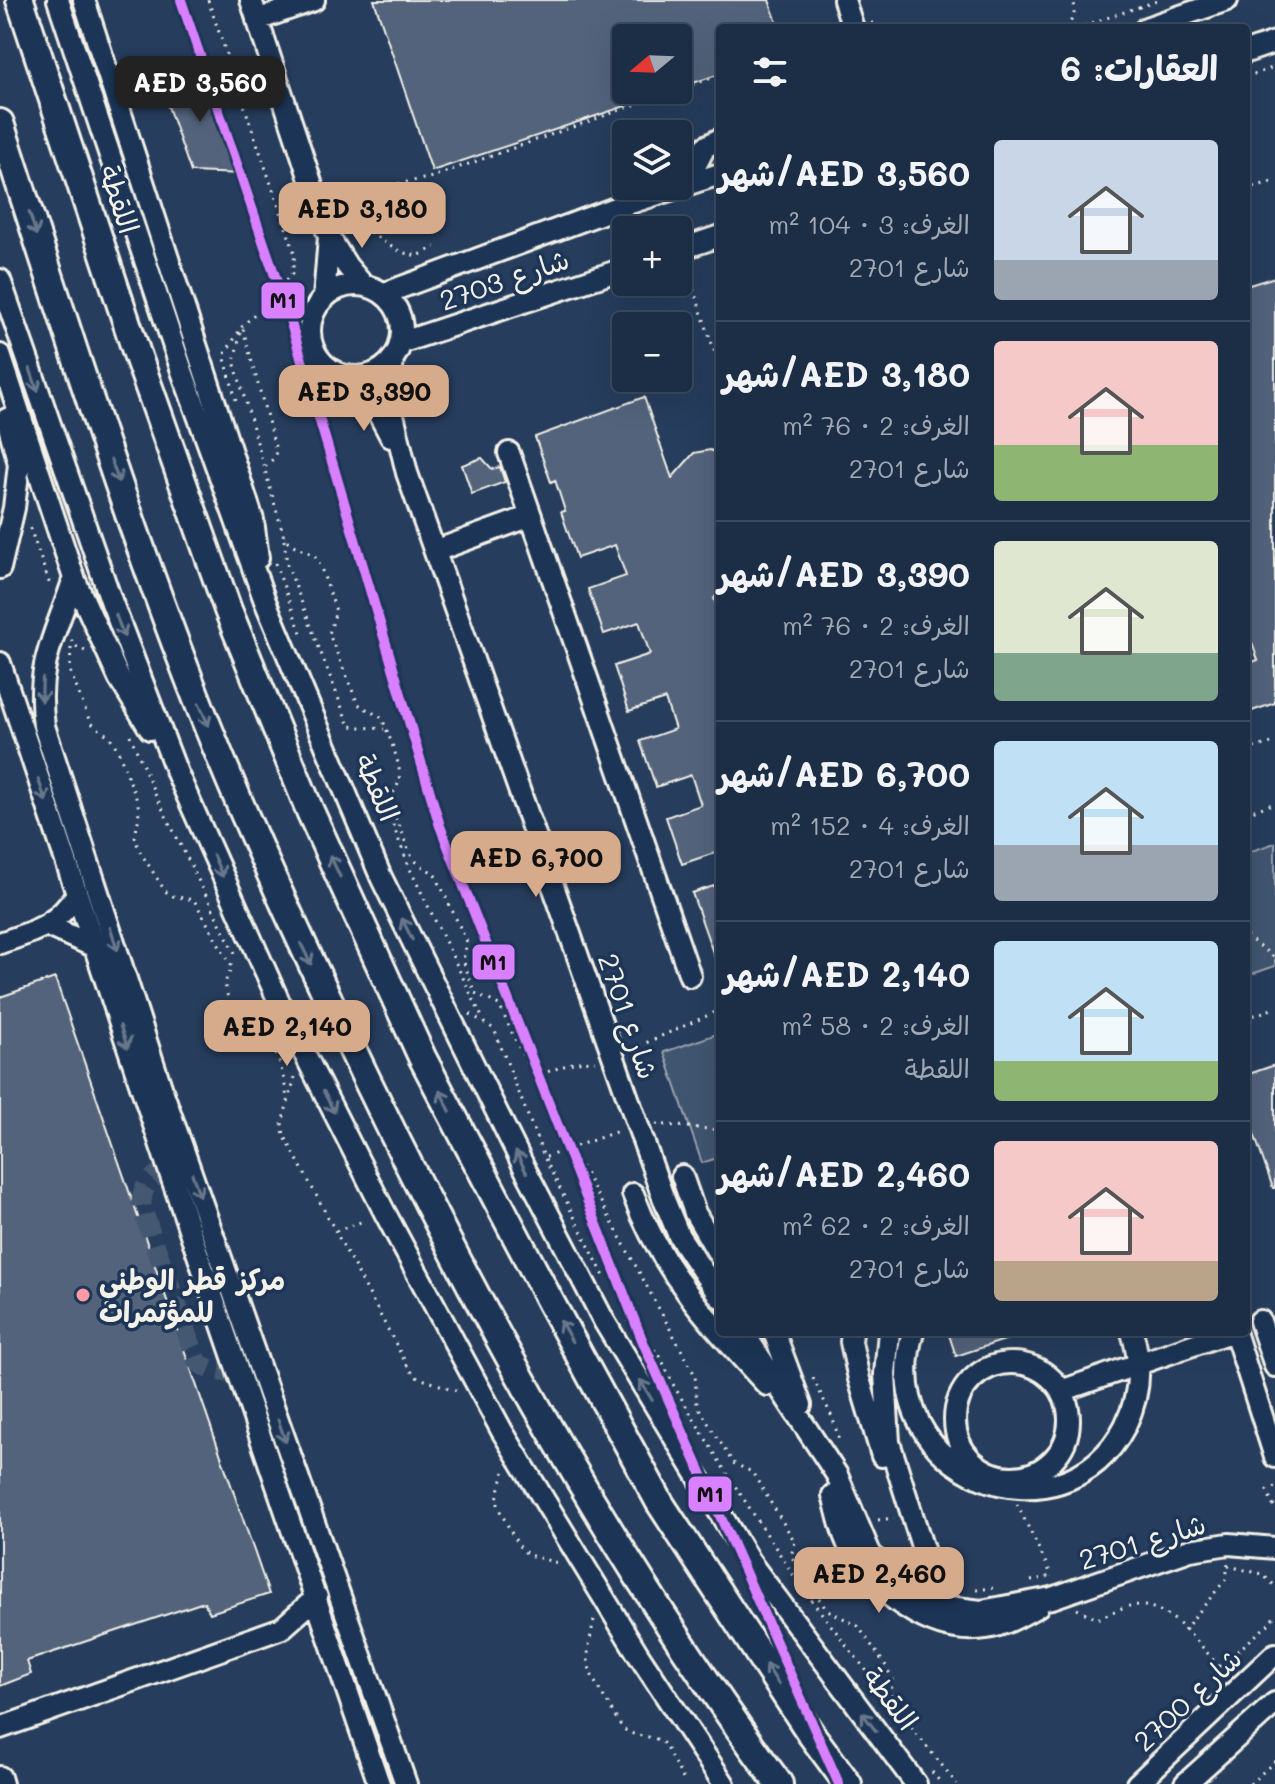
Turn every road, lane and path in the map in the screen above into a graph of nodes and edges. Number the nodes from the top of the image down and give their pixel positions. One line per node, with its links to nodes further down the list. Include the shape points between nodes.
1 (20, 0): 147 (main road, اللقطة, one-way to 1, via 660,1503 410,1031 310,811 222,596)
2 (58, 0): 61 (street, اللقطة)
3 (84, 0): 61 (street, via 253,520)
4 (208, 0): 44 (path, via 295,254 292,274)
5 (251, 0): 12 (street)
6 (314, 0): 12 (street)
7 (844, 0): 13 (street)
8 (1073, 0): 14 (path)
9 (1160, 0): 11 (path)
10 (1227, 0): 16 (street)
11 (1139, 7): 15 (path); 16 (path)
12 (257, 20): 34 (street)
13 (852, 24)
14 (1069, 24)
15 (1089, 24)
16 (1145, 24)
17 (1275, 42): 18 (street)
18 (1250, 51)
19 (1275, 67): 21 (path)
20 (716, 76): 22 (path)
21 (1250, 76)
22 (692, 85)
23 (638, 104): 32 (path, via 429,178)
24 (0, 123): 142 (main road, one-way to 142, via 191,685 294,929 482,1310 635,1574)
25 (716, 141): 26 (street, via 705,147)
26 (692, 172)
27 (716, 175): 30 (street, شارع 2703)
28 (1275, 181): 31 (path)
29 (331, 183): 32 (path)
30 (692, 184)
31 (1250, 188)
32 (335, 195): 37 (path, via 357,221 407,254 420,255)
33 (640, 200): 42 (street, شارع 2703)
34 (329, 237): 40 (street); 43 (street)
35 (716, 237): 36 (street)
36 (692, 246)
37 (435, 247)
38 (612, 273): 45 (street, شارع 2703)
39 (0, 280): 70 (street, one-way to 70)
40 (363, 285): 42 (street); 43 (street, via 335,289)
41 (692, 287): 47 (path)
42 (383, 294): 45 (street, via 399,316)
43 (324, 298): 48 (street, via 315,309 311,337 323,362)
44 (242, 327): 50 (path, via 224,355); 53 (path, via 234,361); 53 (path, via 276,450)
45 (396, 351): 48 (street, via 373,374); 54 (street, شارع 2701, via 389,398)
46 (0, 355): 51 (street)
47 (716, 356)
48 (347, 376): 54 (street, شارع 2701, via 375,407)
49 (0, 397): 51 (street)
50 (236, 399)
51 (21, 441): 59 (street, via 14,508); 60 (street)
52 (509, 453): 55 (street)
53 (264, 468): 56 (path)
54 (407, 473): 57 (street, شارع 2701)
55 (531, 516): 57 (street); 82 (street)
56 (284, 537): 65 (path, via 287,564); 67 (path, via 290,546 318,559 336,611 329,634 358,704 382,718)
57 (435, 551): 89 (street, شارع 2701)
58 (275, 562): 63 (path)
59 (0, 568)
60 (74, 578): 70 (street, via 119,678); 150 (street, one-way to 150, via 43,667 44,726 162,1090)
61 (265, 601): 146 (street, اللقطة, one-way to 61, via 895,1756 749,1561 604,1321 381,877)
62 (71, 640): 88 (path, via 70,671 90,722 118,750 138,803 139,850 165,891 194,900 202,912 232,967 225,985 228,995 241,1020 267,1038 285,1077)
63 (306, 646)
64 (0, 663): 75 (street, one-way to 75)
65 (349, 726): 66 (path); 67 (path)
66 (337, 729)
67 (386, 729): 73 (path, via 400,771)
68 (1275, 742): 69 (path)
69 (1250, 749)
70 (177, 773): 96 (street, one-way to 96, via 285,1015)
71 (155, 794): 81 (path)
72 (1275, 803): 74 (path)
73 (387, 810): 86 (path); 92 (path, via 399,823 410,854 437,878 467,942 463,960 475,993 499,1005)
74 (1250, 812)
75 (77, 894): 76 (street); 79 (street)
76 (48, 926): 78 (street); 79 (street)
77 (1250, 939): 80 (path)
78 (0, 943)
79 (93, 946): 130 (street, one-way to 130)
80 (1275, 958)
81 (240, 963)
82 (690, 976)
83 (1275, 1008): 85 (path)
84 (469, 1013): 86 (path)
85 (1250, 1017)
86 (483, 1019): 93 (path, via 494,1029)
87 (294, 1068): 88 (path)
88 (287, 1105): 97 (path, via 284,1135)
89 (637, 1124): 90 (path); 100 (street, شارع 2701, via 679,1236)
90 (716, 1130)
91 (602, 1137): 92 (path)
92 (572, 1148): 93 (path); 140 (path, via 695,1375 697,1405 733,1463 752,1472 795,1542 791,1556 826,1609 858,1626 886,1666 892,1679)
93 (544, 1157): 99 (path)
94 (682, 1176): 98 (street)
95 (633, 1194): 102 (street, via 645,1228 686,1295)
96 (385, 1213): 97 (path); 152 (street, via 502,1431)
97 (335, 1231): 116 (path, via 408,1367 416,1377)
98 (716, 1249)
99 (611, 1290)
100 (716, 1291)
101 (1260, 1321): 114 (street)
102 (716, 1328)
103 (723, 1336): 117 (street)
104 (746, 1336): 117 (street, شارع 2701)
105 (775, 1336): 117 (street)
106 (852, 1336): 131 (street, via 866,1405)
107 (889, 1336): 131 (street, via 889,1442)
108 (912, 1336): 120 (street, via 907,1382 924,1432 962,1470)
109 (1133, 1336): 113 (street)
110 (1220, 1336): 113 (street)
111 (1233, 1336): 118 (street)
112 (641, 1344): 140 (path, via 625,1317 660,1356 724,1469 802,1588)
113 (1139, 1364): 115 (street); 120 (street, via 1129,1418 1096,1461 1048,1485)
114 (1275, 1366)
115 (1061, 1391): 120 (street, via 1069,1417 1057,1455 1036,1472); 120 (street, via 1047,1375 1018,1362 992,1365 963,1389 955,1413 963,1451 983,1470)
116 (460, 1392)
117 (810, 1432): 129 (street, شارع 2701, via 848,1545 887,1594 922,1617 945,1627 986,1628); 131 (street, شارع 2701, via 837,1475 870,1553 892,1579)
118 (1275, 1457)
119 (503, 1461): 126 (path, via 497,1499 518,1545 528,1555)
120 (1008, 1482): 129 (path, via 1051,1576 1062,1573)
121 (1275, 1487): 122 (path, via 1267,1490)
122 (1275, 1510)
123 (1239, 1544): 124 (street, شارع 2701); 125 (street, شارع 2701); 127 (path); 129 (street, شارع 2701, via 1190,1550)
124 (1275, 1548)
125 (1275, 1561)
126 (563, 1564)
127 (1228, 1566): 128 (path, via 1262,1574); 135 (path, via 1226,1579)
128 (1275, 1586)
129 (1061, 1595): 131 (street, شارع 2701, via 981,1611); 135 (path, via 1097,1619 1122,1607 1144,1605)
130 (317, 1597): 134 (street); 136 (street)
131 (935, 1603)
132 (596, 1613): 151 (path, via 587,1655 591,1678 624,1729 664,1744)
133 (1275, 1614): 138 (path)
134 (282, 1628): 136 (street); 143 (street)
135 (1184, 1630): 138 (path)
136 (330, 1636): 149 (street)
137 (1275, 1654): 139 (street, شارع 2700)
138 (1219, 1667): 139 (path)
139 (1238, 1689): 157 (street, شارع 2700)
140 (891, 1702): 156 (path)
141 (1275, 1703): 158 (street)
142 (736, 1726): 153 (main road); 154 (main road)
143 (0, 1728)
144 (1275, 1761): 159 (path)
145 (0, 1777): 148 (street)
146 (923, 1780): 155 (path)
147 (847, 1783)
148 (2, 1784)
149 (379, 1784)
150 (406, 1784)
151 (686, 1784)
152 (724, 1784)
153 (759, 1784)
154 (779, 1784)
155 (942, 1784)
156 (957, 1784)
157 (1137, 1784)
158 (1185, 1784)
159 (1250, 1784)

